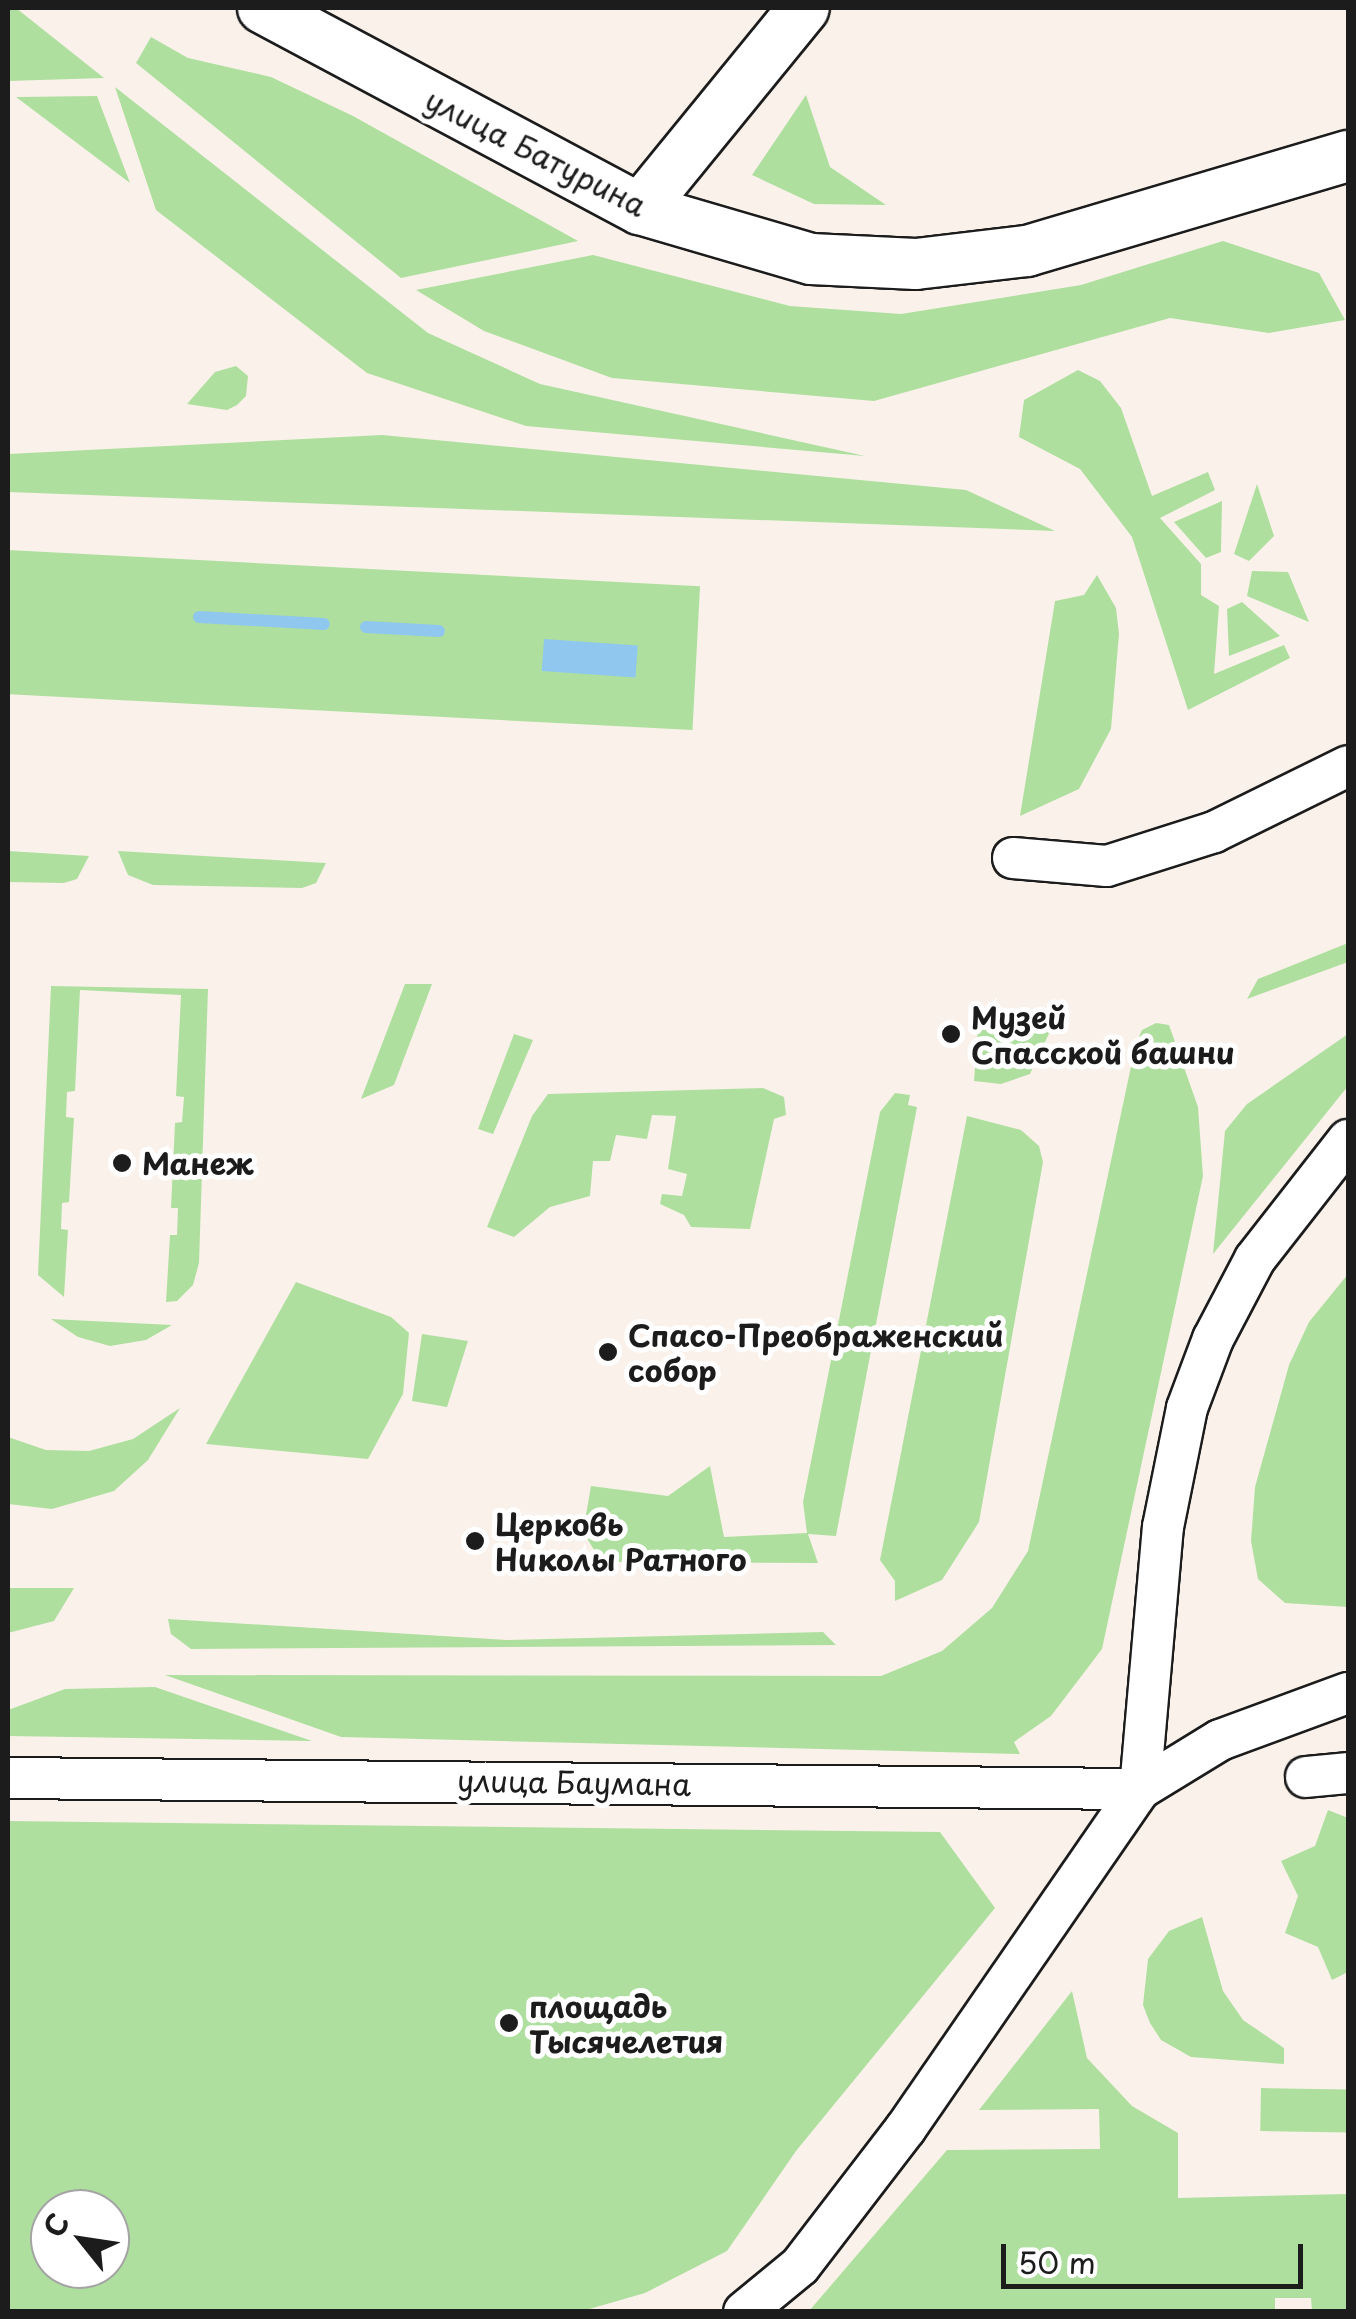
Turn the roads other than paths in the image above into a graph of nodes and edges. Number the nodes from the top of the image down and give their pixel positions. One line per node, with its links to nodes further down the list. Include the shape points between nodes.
1 (263, 8): 5 (main road, улица Батурина)
2 (768, 8): 5 (main road)
3 (804, 8): 5 (main road)
4 (1348, 156): 5 (main road, улица Батурина, via 1026,250 916,264 811,260)
5 (627, 203)
6 (1348, 766): 7 (street, via 1214,832 1107,866)
7 (1013, 858)
8 (1348, 1140): 13 (street, via 1255,1259 1212,1338 1187,1408 1164,1527)
9 (1348, 1693): 13 (street, via 1220,1740)
10 (1348, 1773): 11 (street)
11 (1306, 1776)
12 (8, 1778): 13 (street, улица Баумана)
13 (1140, 1789): 14 (street, via 894,2143 800,2266)
14 (744, 2312)

